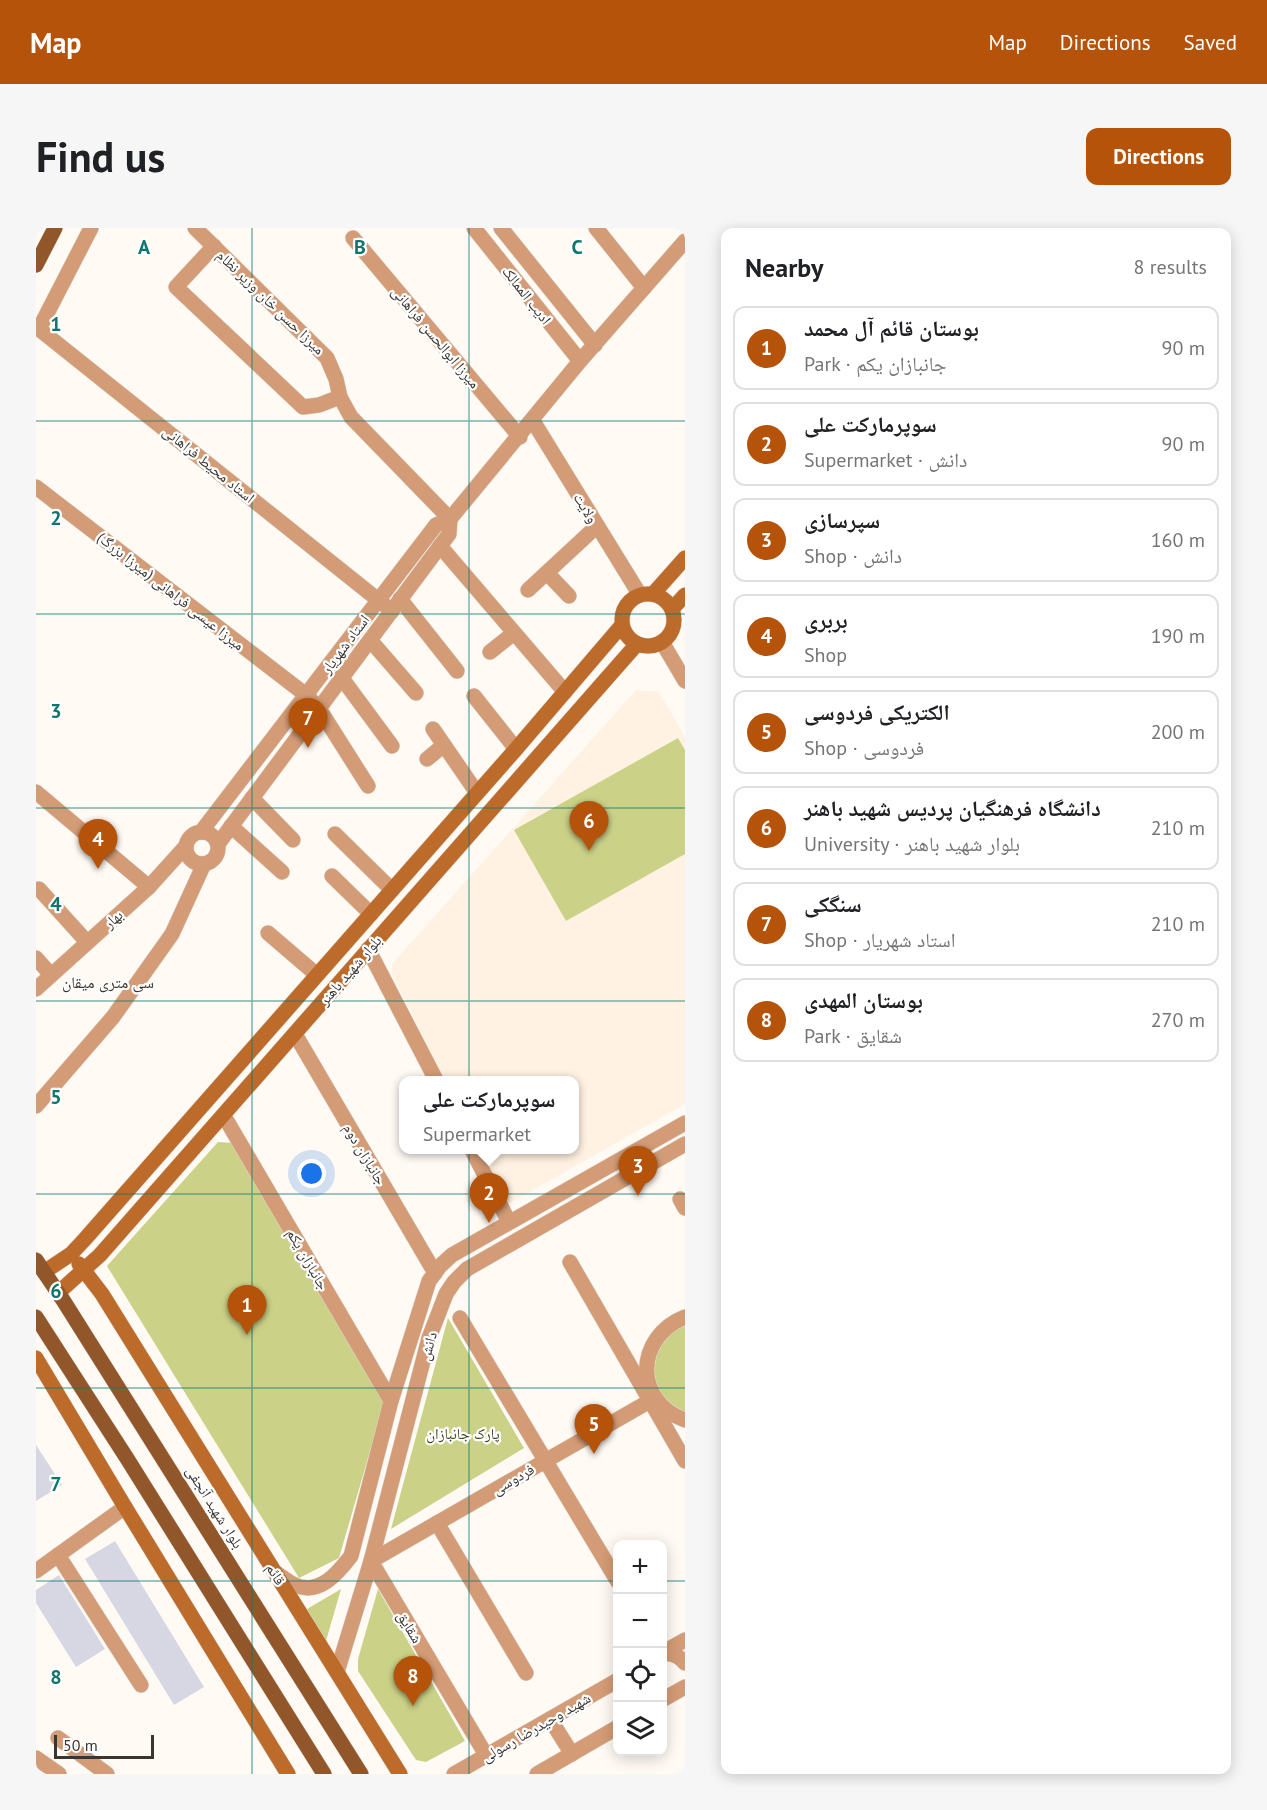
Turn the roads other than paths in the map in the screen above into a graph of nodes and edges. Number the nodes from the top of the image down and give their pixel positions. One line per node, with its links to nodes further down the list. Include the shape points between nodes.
1 (55, 228): 10 (main road)
2 (91, 228): 27 (street, استاد محیط فراهانی, via 39,328)
3 (195, 228): 9 (street, میرزا حسن خان وزیر نظام)
4 (474, 228): 13 (street, ادیب الممالک)
5 (501, 228): 12 (street, ادیب الممالک)
6 (596, 228): 11 (street)
7 (353, 238): 16 (street, میرزا ابوالحسن فراهانی)
8 (685, 241): 11 (street, استاد شهریار)
9 (214, 246): 14 (street, میرزا حسن خان وزیر نظام, via 327,358); 14 (street, via 176,287 303,407)
10 (36, 264)
11 (645, 288): 12 (street, استاد شهریار)
12 (595, 345): 13 (street, استاد شهریار)
13 (580, 361): 15 (street, استاد شهریار)
14 (340, 397): 18 (street, میرزا حسن خان وزیر نظام, via 351,417)
15 (533, 421): 16 (street, استاد شهریار); 19 (street, ولایت)
16 (520, 437): 18 (street, استاد شهریار)
17 (36, 487): 41 (street, میرزا عیسی فراهانی (میرزا بزرگ))
18 (450, 519): 20 (street, استاد شهریار, via 449,534); 27 (street, استاد شهریار, via 436,525)
19 (597, 526): 22 (street); 24 (street, ولایت)
20 (440, 546): 28 (street, استاد شهریار); 31 (street)
21 (685, 558): 24 (main road)
22 (547, 573): 23 (street); 26 (street)
23 (528, 590)
24 (646, 594): 29 (main road, via 661,597); 30 (main road, via 627,603)
25 (685, 595): 29 (main road)
26 (569, 596)
27 (379, 600): 28 (street, استاد محیط فراهانی); 41 (street, استاد شهریار)
28 (396, 605): 32 (street, استاد شهریار); 36 (street, استاد محیط فراهانی)
29 (672, 609): 33 (main road, via 674,624)
30 (622, 625): 34 (main road); 39 (main road, بلوار شهید باهنر)
31 (514, 633): 35 (street); 39 (street)
32 (370, 640): 37 (street, استاد شهریار); 40 (street)
33 (662, 642): 34 (main road, via 654,646); 38 (street)
34 (637, 644): 68 (main road, بلوار شهید باهنر)
35 (490, 652)
36 (457, 671)
37 (341, 677): 43 (street, استاد شهریار); 46 (street)
38 (685, 681)
39 (565, 692): 47 (main road, بلوار شهید باهنر)
40 (416, 693)
41 (306, 695): 43 (street, میرزا عیسی فراهانی (میرزا بزرگ)); 54 (street, استاد شهریار)
42 (474, 696): 47 (street)
43 (318, 707): 49 (street, میرزا عیسی فراهانی (میرزا بزرگ)); 52 (street, استاد شهریار)
44 (433, 729): 45 (street)
45 (444, 745): 48 (street); 51 (street)
46 (392, 746)
47 (516, 749): 51 (main road, بلوار شهید باهنر)
48 (428, 759)
49 (368, 786)
50 (36, 792): 62 (street)
51 (477, 793): 64 (main road, بلوار شهید باهنر)
52 (252, 798): 53 (street, استاد شهریار); 56 (street)
53 (231, 826): 57 (street, استاد شهریار); 60 (street)
54 (201, 832): 57 (street, via 212,835); 58 (street, via 191,837)
55 (335, 834): 64 (street)
56 (293, 840)
57 (218, 844): 59 (street, via 214,860)
58 (186, 846): 59 (street, via 189,857); 62 (street, بهار)
59 (204, 864): 75 (street, via 172,934 112,1017)
60 (282, 873)
61 (332, 876): 65 (street)
62 (149, 887): 67 (street, بهار)
63 (39, 890): 67 (street)
64 (392, 890): 65 (main road, بلوار شهید باهنر)
65 (371, 914): 71 (main road, بلوار شهید باهنر)
66 (268, 933): 71 (street)
67 (87, 942): 70 (street, بهار)
68 (368, 949): 73 (main road, بلوار شهید باهنر); 74 (street)
69 (36, 958): 70 (street)
70 (51, 975): 72 (street, بهار)
71 (317, 975): 80 (main road, بلوار شهید باهنر)
72 (36, 989)
73 (294, 1034): 76 (main road, بلوار شهید باهنر); 87 (street, جانبازان دوم)
74 (434, 1076)
75 (36, 1106)
76 (224, 1116): 81 (main road, بلوار شهید باهنر); 94 (street, جانبازان یکم)
77 (685, 1123): 82 (street, دانش)
78 (685, 1144): 102 (street, دانش, via 467,1269 454,1282 429,1338)
79 (475, 1154): 82 (street)
80 (113, 1208): 81 (main road, via 114,1220); 83 (main road, بلوار شهید باهنر)
81 (129, 1221): 86 (main road, بلوار شهید باهنر)
82 (509, 1222): 87 (street, دانش, via 452,1255)
83 (71, 1254): 85 (main road, بلوار شهید باهنر); 86 (main road, قائم)
84 (570, 1262): 93 (street)
85 (40, 1266): 88 (main road, بلوار شهید آنجفی)
86 (84, 1270): 88 (main road, بلوار شهید باهنر); 104 (main road, قائم)
87 (435, 1273): 94 (street, دانش, via 429,1281)
88 (58, 1293): 124 (main road, بلوار شهید آنجفی)
89 (36, 1317): 123 (main road)
90 (685, 1317): 93 (street, via 659,1333 650,1348 647,1365)
91 (460, 1318): 96 (street)
92 (36, 1358): 98 (main road)
93 (652, 1399): 95 (street); 96 (street, فردوسی); 97 (street)
94 (392, 1401): 101 (street, دانش)
95 (685, 1420)
96 (546, 1460): 99 (street, فردوسی); 105 (street)
97 (685, 1461)
98 (124, 1507): 100 (street); 122 (main road)
99 (437, 1523): 102 (street, فردوسی); 111 (street)
100 (58, 1555): 103 (street); 113 (street)
101 (351, 1556): 102 (street); 104 (street, via 339,1572 310,1588 296,1586)
102 (371, 1561): 110 (street, دانش); 118 (street, شقایق)
103 (36, 1571)
104 (275, 1572): 110 (main road, قائم)
105 (613, 1574)
106 (685, 1640): 107 (street)
107 (667, 1651)
108 (667, 1654): 109 (street)
109 (685, 1663)
110 (337, 1672): 125 (main road, قائم)
111 (526, 1673)
112 (613, 1683): 114 (street, شهید وحیدرضا رسولی)
113 (141, 1685)
114 (550, 1719): 117 (street); 118 (street, شهید وحیدرضا رسولی)
115 (613, 1730): 117 (street)
116 (58, 1738): 121 (street)
117 (572, 1754): 127 (street)
118 (486, 1755): 126 (street, شهید وحیدرضا رسولی)
119 (36, 1758): 120 (street)
120 (59, 1774)
121 (107, 1774)
122 (288, 1774)
123 (324, 1774)
124 (361, 1774)
125 (400, 1774)
126 (453, 1774)
127 (537, 1774)

